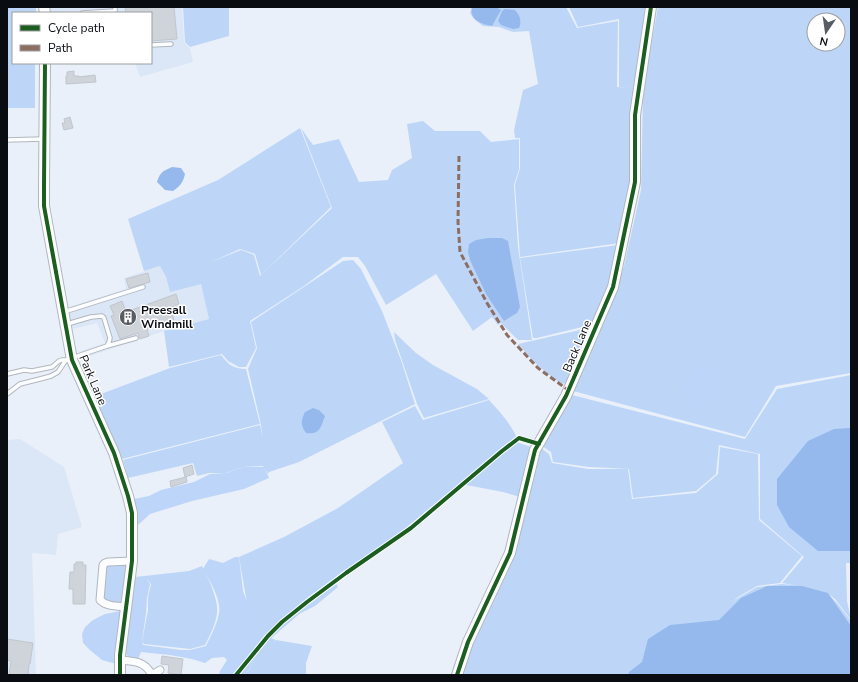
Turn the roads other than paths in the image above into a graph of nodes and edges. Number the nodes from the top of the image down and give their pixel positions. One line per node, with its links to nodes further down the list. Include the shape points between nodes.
1 (651, 7): 23 (street, Back Lane, via 635,115 635,182 613,287 566,396 535,450 510,553 468,642)
2 (115, 10): 3 (lane)
3 (93, 12)
4 (171, 44): 5 (lane)
5 (152, 45)
6 (45, 64): 7 (street, Park Lane)
7 (44, 139): 8 (lane); 10 (street, Park Lane, via 44,206)
8 (7, 140)
9 (143, 288): 10 (lane)
10 (63, 312): 11 (street, Park Lane)
11 (66, 324): 13 (lane, via 102,316 110,338); 14 (street, Park Lane)
12 (136, 338): 13 (lane)
13 (106, 346): 14 (lane)
14 (69, 359): 15 (lane, via 59,361 52,368); 16 (lane, via 51,376 20,384); 17 (street, Park Lane, via 114,453 128,496 132,513)
15 (7, 374)
16 (7, 394)
17 (132, 561): 18 (street, Park Lane); 18 (street, via 108,562 103,565 100,600 108,605)
18 (127, 607): 19 (street, Park Lane)
19 (120, 660): 21 (street, Park Lane); 22 (street, via 140,663)
20 (160, 670): 22 (street)
21 (120, 675)
22 (152, 675)
23 (457, 675)

